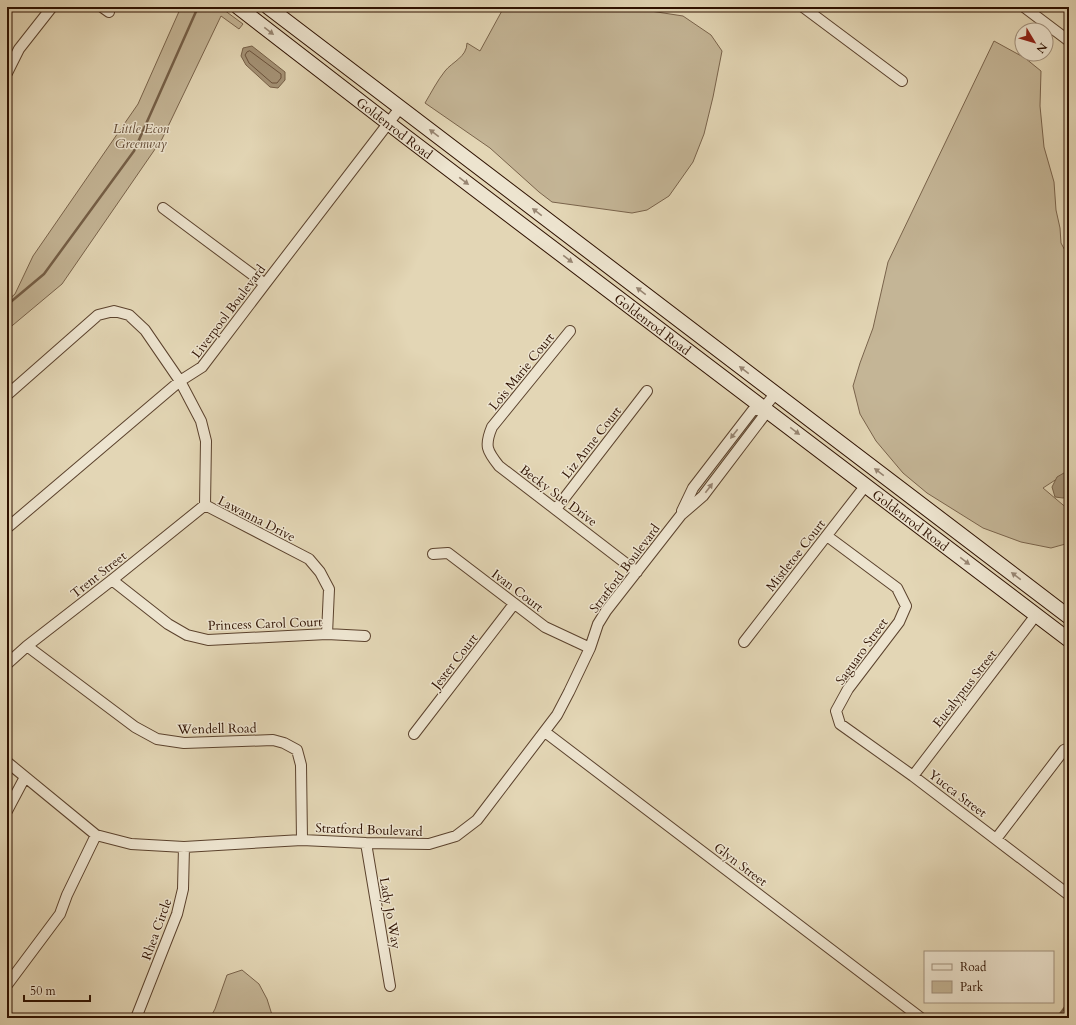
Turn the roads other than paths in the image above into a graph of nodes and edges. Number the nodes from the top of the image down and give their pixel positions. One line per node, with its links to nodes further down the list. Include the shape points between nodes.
1 (52, 7): 8 (street, via 19,49)
2 (238, 7): 11 (main road, Goldenrod Road, one-way to 11)
3 (252, 7): 4 (main road)
4 (268, 7): 10 (main road, Goldenrod Road)
5 (803, 7): 9 (street)
6 (1024, 7): 7 (street)
7 (1069, 41)
8 (7, 73)
9 (902, 82)
10 (400, 108): 11 (street, Liverpool Boulevard); 17 (main road, Goldenrod Road, one-way to 10)
11 (389, 123): 13 (street, Liverpool Boulevard); 19 (main road, Goldenrod Road, one-way to 19)
12 (162, 208): 13 (street)
13 (264, 284): 15 (street, Liverpool Boulevard, via 202,367)
14 (570, 331): 20 (street, Lois Marie Court)
15 (180, 381): 18 (street, Lawanna Drive, via 146,330 129,315 114,311 98,315); 22 (street, Lawanna Drive, via 201,421 206,441); 24 (street, Liverpool Boulevard)
16 (647, 391): 23 (street, Liz Anne Court)
17 (775, 394): 19 (street, Stratford Boulevard); 25 (main road, Goldenrod Road, one-way to 17)
18 (7, 395)
19 (763, 409): 21 (main road, Goldenrod Road, one-way to 21); 28 (street, Stratford Boulevard, via 763,418 703,496 680,515)
20 (492, 427): 23 (street, Becky Sue Drive, via 487,439 489,454 499,466)
21 (866, 485): 25 (main road, via 885,488 937,528); 26 (street, Mistletoe Court); 30 (main road, Goldenrod Road, one-way to 30)
22 (205, 505): 29 (street, Trent Street); 35 (street, Lawanna Drive, via 309,559 329,589)
23 (556, 509): 28 (street, Becky Sue Drive)
24 (7, 528)
25 (957, 531): 33 (main road, Goldenrod Road, one-way to 25)
26 (827, 536): 38 (street, Mistletoe Court); 42 (street, Saguaro Street, via 897,588 906,606 899,622 848,689)
27 (433, 554): 31 (street, Ivan Court, via 448,553)
28 (637, 572): 40 (street, Stratford Boulevard, via 606,611 598,624)
29 (112, 580): 35 (street, Princess Carol Court, via 168,624 187,635 208,640); 39 (street, Trent Street)
30 (1005, 592): 32 (main road, Goldenrod Road); 34 (main road, via 1028,597)
31 (514, 604): 40 (street, Ivan Court, via 546,626); 44 (street, Jester Court)
32 (1036, 615): 37 (main road, Goldenrod Road); 47 (street, Eucalyptus Street)
33 (1069, 617)
34 (1069, 628)
35 (327, 634): 36 (street, Princess Carol Court)
36 (365, 636)
37 (1069, 640)
38 (744, 642)
39 (26, 646): 41 (street, Trent Street); 52 (street, Wendell Road, via 135,727 157,740 184,743 273,740 297,750 301,765)
40 (590, 648): 43 (street, Stratford Boulevard, via 570,692)
41 (7, 664)
42 (836, 711): 47 (street, Yucca Street, via 840,724)
43 (545, 732): 53 (street, Stratford Boulevard, via 478,820 456,836 429,844); 59 (street, Glyn Street)
44 (414, 734)
45 (1069, 748): 51 (street, via 1064,750)
46 (7, 762): 48 (street, Stratford Boulevard)
47 (912, 776): 51 (street, Yucca Street)
48 (25, 777): 49 (street); 50 (street, Stratford Boulevard)
49 (7, 811)
50 (96, 835): 54 (street, Stratford Boulevard, via 131,844); 56 (street, via 60,914)
51 (996, 838): 55 (street, Yucca Street)
52 (302, 840): 53 (street, Stratford Boulevard); 54 (street, Stratford Boulevard)
53 (366, 844): 57 (street, Lady Jo Way)
54 (184, 847): 58 (street, Rhea Circle, via 183,889 177,914)
55 (1069, 894)
56 (7, 984)
57 (390, 986)
58 (136, 1018)
59 (921, 1018)

